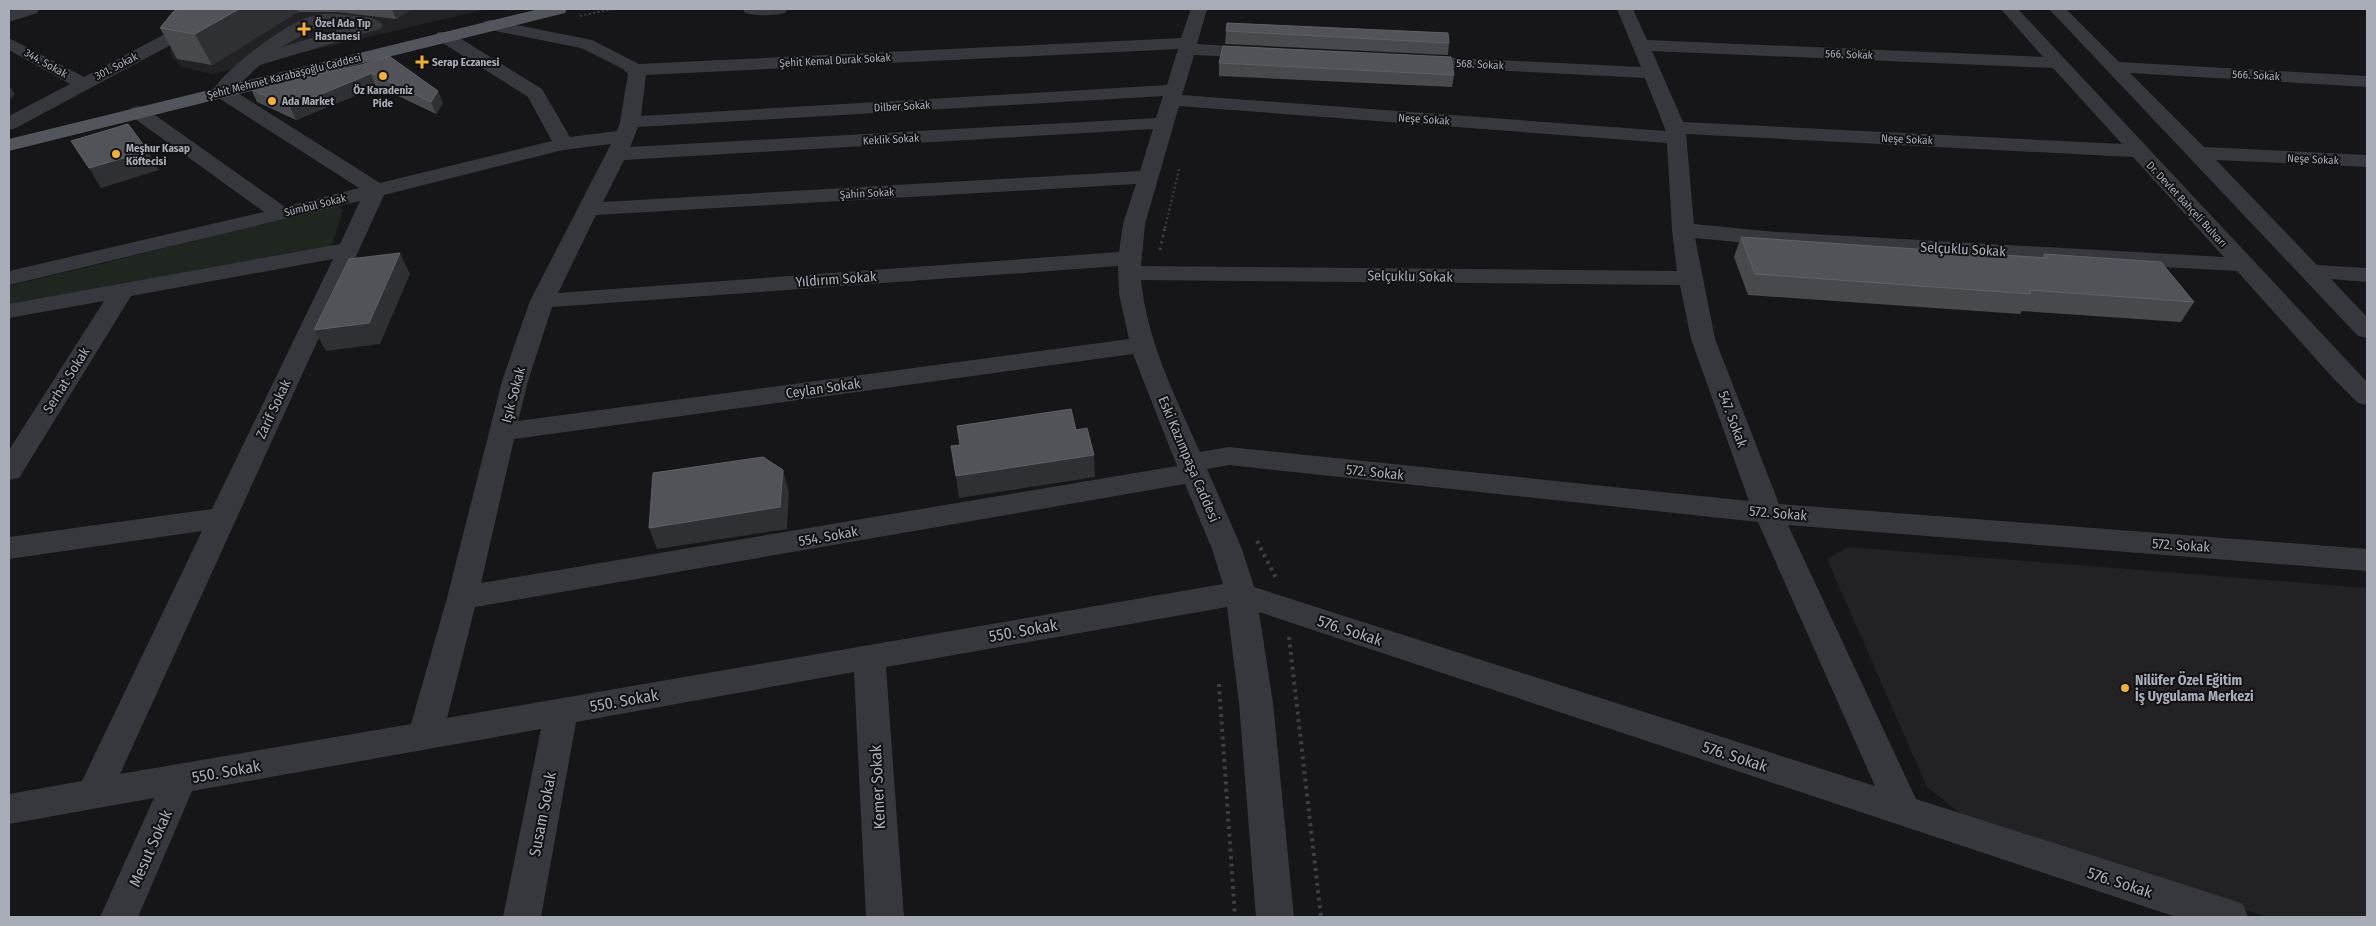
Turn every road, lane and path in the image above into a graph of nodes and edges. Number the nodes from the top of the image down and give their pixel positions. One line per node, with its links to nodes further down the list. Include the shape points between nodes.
1 (31, 9): 10 (street)
2 (224, 9): 24 (street, 301. Sokak)
3 (751, 9): 4 (street)
4 (779, 9)
5 (1198, 9): 15 (street, Eski Kazımpaşa Caddesi)
6 (1620, 9): 14 (street, 547. Sokak)
7 (2009, 9): 19 (street, Dr. Devlet Bahçeli Bulvarı)
8 (2057, 9): 20 (street)
9 (548, 10): 11 (main road, Şehit Mehmet Karabaşoğlu Caddesi)
10 (9, 17)
11 (491, 25): 12 (main road, Şehit Mehmet Karabaşoğlu Caddesi); 21 (street, via 586,44)
12 (444, 36): 25 (main road, Şehit Mehmet Karabaşoğlu Caddesi); 34 (street, via 535,93)
13 (9, 43): 24 (street, 344. Sokak)
14 (1640, 45): 19 (street, 566. Sokak); 22 (street, 547. Sokak)
15 (1187, 46): 16 (street); 21 (street, Şehit Kemal Durak Sokak); 26 (street, Eski Kazımpaşa Caddesi)
16 (1277, 53)
17 (1396, 60): 22 (street, 568. Sokak)
18 (250, 62): 18 (street, via 318,19 374,25); 25 (street)
19 (2057, 63): 35 (street, Dr. Devlet Bahçeli Bulvarı)
20 (2114, 67): 23 (street, 566. Sokak); 36 (street)
21 (634, 70): 31 (street, Işık Sokak, via 637,74)
22 (1653, 73): 30 (street, 547. Sokak)
23 (2367, 81)
24 (82, 83): 29 (street, 301. Sokak)
25 (221, 91): 28 (main road, Şehit Mehmet Karabaşoğlu Caddesi); 39 (street)
26 (1170, 104): 27 (street, Dilber Sokak); 30 (street, Neşe Sokak); 32 (street, Keklik Sokak); 38 (street, Eski Kazımpaşa Caddesi)
27 (890, 107): 31 (street, Dilber Sokak); 32 (street)
28 (138, 112): 33 (main road, Şehit Mehmet Karabaşoğlu Caddesi); 41 (street)
29 (9, 124)
30 (1676, 133): 35 (street, Neşe Sokak); 42 (street, 547. Sokak)
31 (623, 137): 32 (street, Keklik Sokak); 34 (street, Sümbül Sokak); 40 (street, Işık Sokak)
32 (889, 139)
33 (9, 144)
34 (563, 144): 39 (street, Sümbül Sokak)
35 (2139, 151): 45 (street, Dr. Devlet Bahçeli Bulvarı)
36 (2198, 153): 37 (street, Neşe Sokak); 46 (street)
37 (2367, 161)
38 (1148, 177): 40 (street, Şahin Sokak); 44 (street, Eski Kazımpaşa Caddesi, via 1134,224)
39 (376, 190): 41 (street, Sümbül Sokak); 43 (street, Zarif Sokak)
40 (587, 209): 51 (street, Işık Sokak)
41 (281, 214): 48 (street, Sümbül Sokak)
42 (1683, 230): 45 (street, Selçuklu Sokak, via 1776,239); 49 (street, 547. Sokak)
43 (348, 249): 50 (street); 60 (street, Zarif Sokak)
44 (1129, 265): 49 (street, Selçuklu Sokak); 51 (street, Yıldırım Sokak); 54 (street, Eski Kazımpaşa Caddesi)
45 (2244, 265): 55 (street, Dr. Devlet Bahçeli Bulvarı)
46 (2311, 271): 47 (street); 53 (street)
47 (2367, 275)
48 (9, 278)
49 (1690, 278): 59 (street, 547. Sokak, via 1703,339)
50 (123, 290): 52 (street); 58 (street, Serhat Sokak)
51 (542, 301): 56 (street, Işık Sokak, via 515,381)
52 (9, 311)
53 (2367, 331)
54 (1142, 345): 56 (street, Ceylan Sokak); 57 (street, Eski Kazımpaşa Caddesi)
55 (2367, 397)
56 (504, 432): 64 (street, Işık Sokak)
57 (1192, 468): 59 (street, 572. Sokak, via 1229,456); 63 (street, Eski Kazımpaşa Caddesi, via 1227,548); 64 (street, 554. Sokak)
58 (9, 471)
59 (1768, 513): 62 (street, 572. Sokak); 71 (street, 547. Sokak)
60 (223, 518): 61 (street); 69 (street, Zarif Sokak)
61 (9, 548)
62 (2367, 560)
63 (1241, 594): 65 (street, 550. Sokak); 71 (street, 576. Sokak); 76 (street, Eski Kazımpaşa Caddesi, via 1256,703)
64 (462, 598): 67 (street, Işık Sokak)
65 (869, 657): 66 (street, 550. Sokak); 75 (street, Kemer Sokak)
66 (561, 712): 67 (street, 550. Sokak); 74 (street, Susam Sokak)
67 (425, 736): 68 (street, 550. Sokak)
68 (180, 779): 69 (street, 550. Sokak); 73 (street, Mesut Sokak)
69 (93, 794): 70 (street, 550. Sokak)
70 (9, 809)
71 (1904, 811): 72 (street, 576. Sokak)
72 (2172, 908): 77 (street, 576. Sokak)
73 (119, 917)
74 (522, 917)
75 (885, 917)
76 (1275, 917)
77 (2229, 917)

